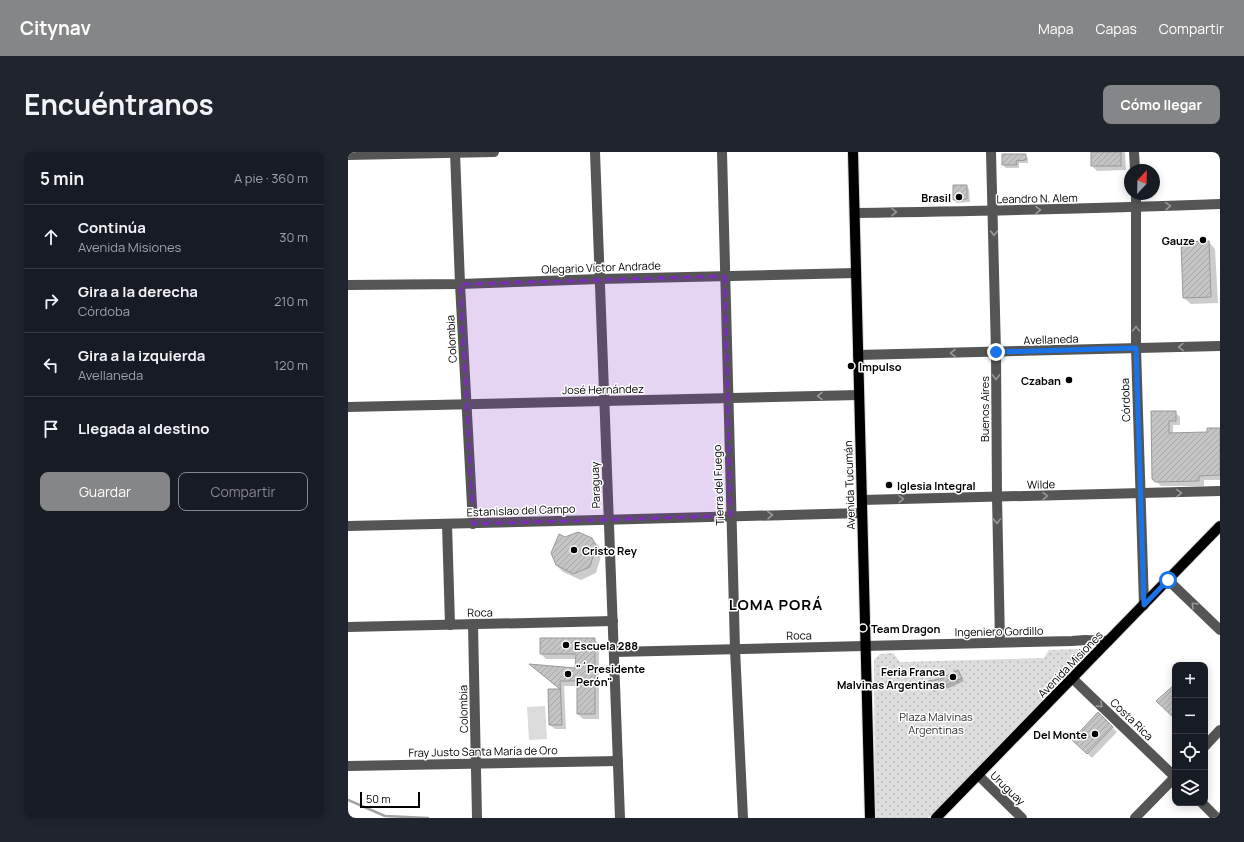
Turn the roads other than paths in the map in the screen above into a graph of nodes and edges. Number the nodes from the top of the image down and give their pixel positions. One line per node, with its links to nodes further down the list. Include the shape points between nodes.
1 (494, 152): 7 (street)
2 (595, 152): 17 (street, Paraguay)
3 (722, 152): 16 (street, Tierra del Fuego)
4 (853, 152): 14 (main road, Avenida Tucumán)
5 (991, 152): 13 (street, Buenos Aires)
6 (1134, 152): 9 (street)
7 (455, 153): 8 (street); 18 (street, Colombia)
8 (348, 155)
9 (1135, 164)
10 (1136, 200): 12 (street, Córdoba)
11 (1220, 204): 12 (street, Leandro N. Alem, one-way to 11)
12 (1137, 208): 13 (street, Leandro N. Alem, one-way to 12); 21 (street, Córdoba, one-way to 12)
13 (993, 211): 14 (street, Leandro N. Alem, one-way to 13); 22 (street, Buenos Aires, one-way to 22)
14 (855, 213): 15 (main road, Avenida Tucumán)
15 (856, 273): 16 (street, Olegario Víctor Andrade); 23 (main road, Avenida Tucumán)
16 (725, 276): 17 (street, Olegario Víctor Andrade); 25 (street, Tierra del Fuego)
17 (599, 279): 18 (street, Olegario Víctor Andrade); 26 (street, Paraguay)
18 (460, 284): 19 (street, Olegario Víctor Andrade); 27 (street, Colombia)
19 (348, 285)
20 (1220, 346): 21 (street, Avellaneda, one-way to 21)
21 (1136, 348): 22 (street, Avellaneda); 30 (street, Córdoba)
22 (996, 352): 23 (street, Avellaneda, one-way to 23); 31 (street, Buenos Aires, one-way to 31)
23 (858, 355): 24 (main road, Avenida Tucumán)
24 (859, 395): 25 (street, José Hernández, one-way to 25); 32 (main road, Avenida Tucumán)
25 (728, 398): 26 (street, José Hernández); 34 (street, Tierra del Fuego)
26 (604, 401): 27 (street, José Hernández); 35 (street, Paraguay)
27 (467, 403): 28 (street, José Hernández); 37 (street, Colombia)
28 (348, 407)
29 (1220, 491): 30 (street, Wilde, one-way to 29)
30 (1140, 494): 31 (street, Wilde, one-way to 30); 41 (street, Córdoba)
31 (996, 497): 32 (street, Wilde, one-way to 31); 48 (street, Buenos Aires, one-way to 48)
32 (862, 500): 33 (main road, Avenida Tucumán)
33 (862, 513): 34 (street, Estanislao del Campo, one-way to 33); 49 (main road, Avenida Tucumán)
34 (731, 516): 35 (street, Estanislao del Campo); 50 (street, Tierra del Fuego)
35 (608, 519): 37 (street, Estanislao del Campo); 42 (street, Paraguay)
36 (447, 524): 37 (street, Estanislao del Campo); 38 (street, Estanislao del Campo); 44 (street)
37 (473, 524)
38 (348, 526)
39 (1220, 526): 40 (main road, Avenida Misiones)
40 (1168, 580): 41 (main road, Avenida Misiones); 46 (street, one-way to 40)
41 (1144, 605): 47 (main road, Avenida Misiones)
42 (613, 621): 43 (street, Roca); 51 (street, Paraguay)
43 (473, 624): 44 (street, Roca); 56 (street, Colombia)
44 (450, 625): 45 (street, Roca)
45 (348, 627)
46 (1220, 630)
47 (1108, 641): 48 (street, Ingeniero Gordillo); 52 (main road, Avenida Misiones)
48 (1000, 642): 49 (street, Ingeniero Gordillo)
49 (866, 646): 50 (street, Roca); 65 (main road, Avenida Tucumán)
50 (735, 648): 51 (street, Roca); 64 (street, Tierra del Fuego)
51 (614, 652): 55 (street, Paraguay)
52 (1072, 678): 58 (street, Costa Rica, one-way to 58); 59 (main road, Avenida Misiones)
53 (1220, 730): 54 (street)
54 (1208, 743)
55 (618, 761): 56 (street, Fray Justo Santa María de Oro); 63 (street, Paraguay)
56 (476, 763): 57 (street, Fray Justo Santa María de Oro); 62 (street, Colombia)
57 (348, 766)
58 (1172, 774)
59 (978, 776): 66 (main road, Avenida Misiones); 67 (street, Uruguay)
60 (1172, 780): 68 (street)
61 (1205, 806): 69 (street)
62 (477, 818)
63 (620, 818)
64 (743, 818)
65 (870, 818)
66 (936, 818)
67 (1022, 818)
68 (1135, 818)
69 (1217, 818)

